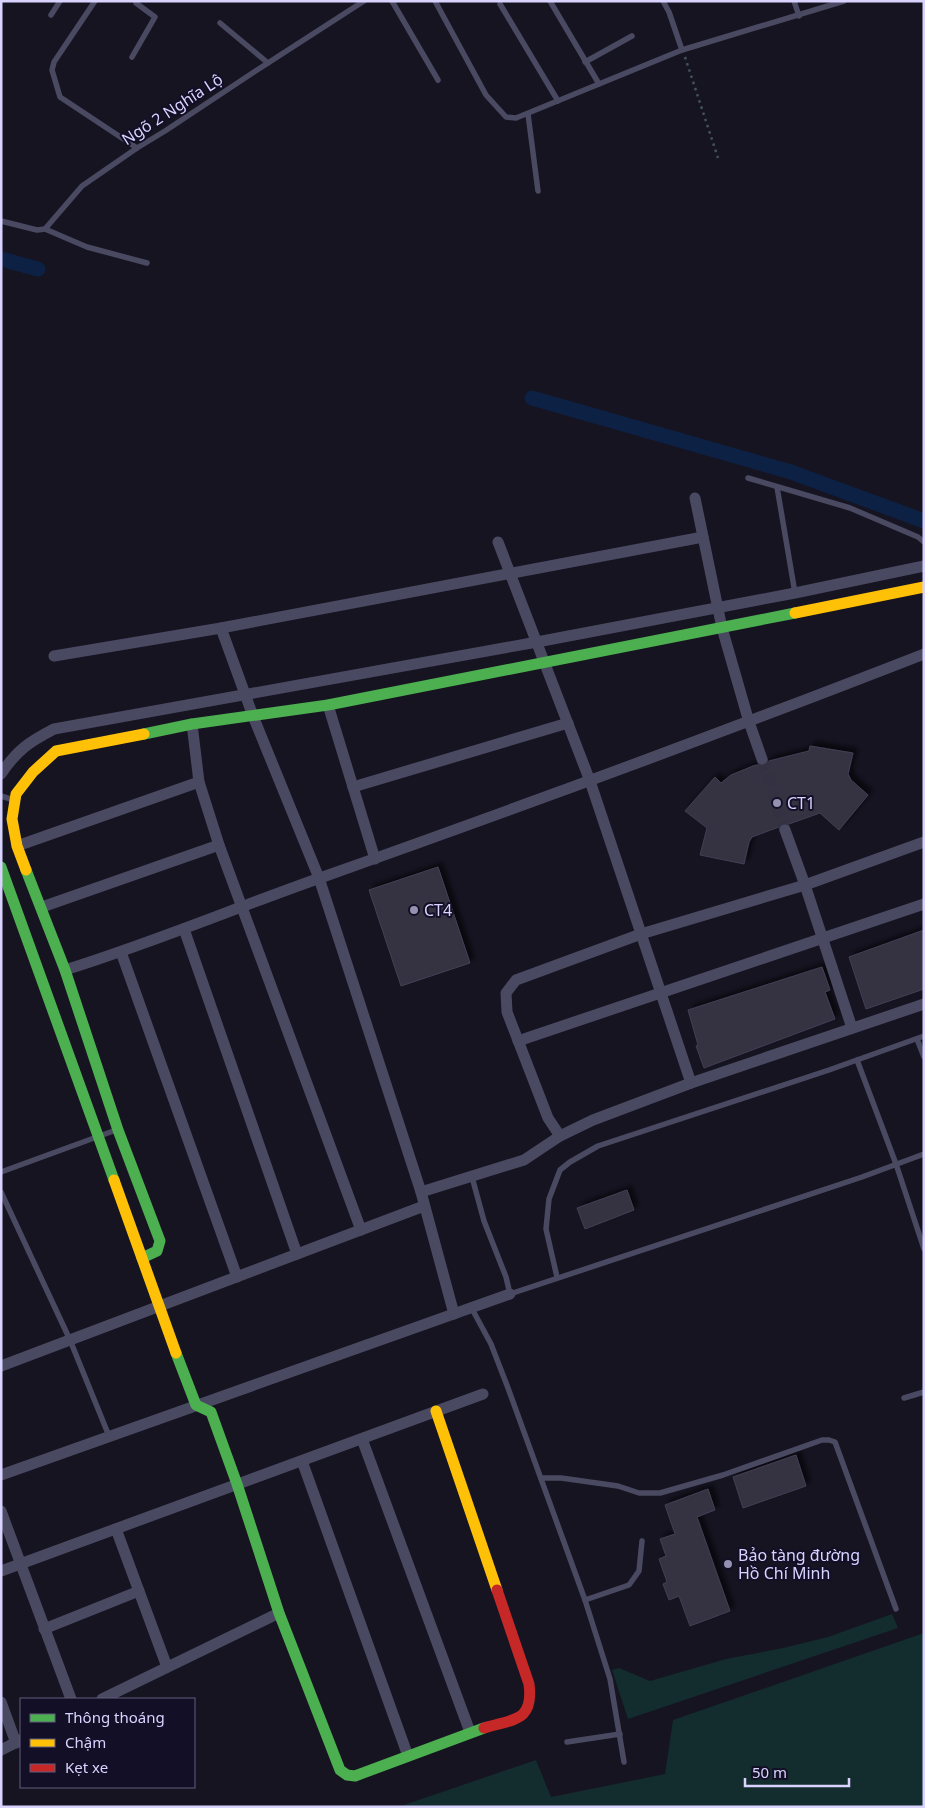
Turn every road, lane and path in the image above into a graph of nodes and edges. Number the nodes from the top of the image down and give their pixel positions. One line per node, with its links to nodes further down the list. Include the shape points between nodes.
1 (60, 1): 12 (lane)
2 (95, 1): 24 (lane, via 54,62 52,70 60,97)
3 (137, 1): 17 (lane, via 155,16)
4 (364, 1): 19 (lane, Ngõ 2 Nghĩa Lộ)
5 (392, 1): 20 (lane)
6 (435, 1): 23 (lane, via 486,95 506,117)
7 (550, 1): 18 (lane)
8 (663, 1): 16 (lane)
9 (794, 1): 13 (lane)
10 (844, 1): 13 (lane)
11 (500, 4): 22 (lane)
12 (51, 16)
13 (799, 16): 16 (lane)
14 (220, 23): 19 (lane)
15 (632, 36): 18 (lane)
16 (682, 50): 21 (lane); 25 (path)
17 (132, 57)
18 (585, 62): 21 (lane)
19 (268, 63): 24 (lane, Ngõ 2 Nghĩa Lộ)
20 (438, 80)
21 (599, 84): 22 (lane)
22 (558, 101): 23 (lane)
23 (528, 114): 26 (lane)
24 (137, 148): 28 (lane, Ngõ 2 Nghĩa Lộ, via 82,186)
25 (718, 158)
26 (538, 191)
27 (1, 222): 28 (lane)
28 (45, 230): 29 (lane, via 87,247)
29 (147, 263)
30 (748, 478): 31 (lane)
31 (777, 487): 35 (lane, via 850,508); 39 (lane)
32 (695, 498): 33 (street)
33 (703, 537): 37 (street); 40 (street)
34 (498, 542): 37 (street)
35 (924, 542)
36 (924, 566): 39 (street)
37 (510, 573): 41 (street); 43 (street)
38 (924, 587): 42 (street)
39 (795, 593): 40 (street)
40 (718, 608): 42 (street); 43 (street)
41 (221, 628): 45 (street); 47 (street)
42 (722, 628): 46 (street); 50 (street)
43 (537, 642): 46 (street); 47 (street)
44 (924, 654): 50 (street)
45 (54, 656)
46 (544, 662): 48 (street); 52 (street)
47 (245, 694): 49 (street); 54 (street, via 54,729 30,741)
48 (328, 705): 49 (street); 57 (street)
49 (252, 716): 51 (street); 66 (street)
50 (749, 722): 53 (street); 55 (street)
51 (192, 724): 56 (street); 59 (street, via 56,751 33,772)
52 (568, 724): 55 (street); 57 (street)
53 (762, 759)
54 (1, 774)
55 (590, 781): 64 (street); 72 (street)
56 (199, 782): 62 (street); 63 (street)
57 (353, 787): 64 (street)
58 (1, 796): 59 (lane)
59 (14, 800): 63 (street, via 12,819)
60 (785, 830): 67 (street)
61 (924, 842): 67 (street)
62 (219, 845): 69 (street); 70 (street)
63 (17, 846): 69 (street)
64 (375, 859): 66 (street)
65 (1, 867): 87 (street)
66 (319, 878): 70 (street); 93 (street)
67 (806, 885): 72 (street); 73 (street)
68 (924, 904): 73 (street)
69 (42, 907): 75 (street)
70 (243, 908): 71 (street); 95 (street)
71 (184, 930): 74 (street); 97 (street)
72 (641, 934): 76 (street); 81 (street, via 516,980 506,994 507,1012)
73 (823, 938): 76 (street); 78 (street)
74 (121, 952): 75 (street); 99 (street)
75 (65, 970): 85 (street)
76 (660, 993): 81 (street); 84 (street)
77 (924, 1004): 78 (street)
78 (852, 1028): 84 (street)
79 (924, 1036): 80 (lane)
80 (917, 1039): 82 (lane); 83 (lane)
81 (518, 1041): 86 (street, via 548,1118)
82 (924, 1057)
83 (857, 1060): 89 (lane); 100 (lane, via 598,1146 570,1162 560,1170 549,1199 546,1229)
84 (690, 1083): 86 (street)
85 (118, 1130): 87 (lane); 98 (street, via 160,1241 156,1253)
86 (560, 1136): 91 (street, via 524,1160)
87 (98, 1137): 90 (lane); 98 (street)
88 (924, 1154): 89 (lane)
89 (896, 1164): 96 (lane); 100 (lane)
90 (1, 1172)
91 (472, 1177): 93 (street); 101 (lane)
92 (1, 1192): 105 (lane)
93 (420, 1192): 94 (street)
94 (424, 1206): 95 (street); 104 (street)
95 (361, 1230): 97 (street)
96 (924, 1249)
97 (297, 1254): 99 (street)
98 (142, 1258): 102 (street)
99 (237, 1277): 102 (street)
100 (557, 1277): 101 (lane)
101 (510, 1294): 103 (street)
102 (159, 1306): 105 (street); 110 (street)
103 (471, 1307): 104 (street); 116 (lane, via 491,1344)
104 (454, 1314): 110 (street)
105 (70, 1340): 106 (street); 112 (lane)
106 (1, 1366)
107 (924, 1392): 109 (lane)
108 (483, 1394): 111 (street)
109 (904, 1398)
110 (196, 1405): 112 (street); 117 (street, via 211,1412)
111 (436, 1411): 113 (street); 132 (street, via 529,1684 531,1699 522,1716)
112 (109, 1436): 115 (street)
113 (362, 1439): 114 (street); 132 (street)
114 (302, 1461): 117 (street); 137 (street)
115 (1, 1475)
116 (541, 1478): 124 (lane); 125 (lane, via 618,1486 639,1493 660,1493 822,1440 835,1442)
117 (237, 1484): 119 (street); 126 (street)
118 (1, 1511): 121 (street)
119 (116, 1529): 121 (street); 123 (street)
120 (642, 1541): 124 (lane, via 639,1571 629,1585)
121 (22, 1564): 122 (street); 127 (street)
122 (1, 1571)
123 (139, 1591): 127 (street); 128 (street)
124 (585, 1600): 133 (lane, via 610,1679)
125 (896, 1609)
126 (280, 1613): 128 (street); 137 (street, via 340,1770 355,1776)
127 (44, 1628): 129 (street)
128 (168, 1667): 130 (street)
129 (71, 1698)
130 (104, 1698)
131 (1, 1702): 134 (street)
132 (470, 1732): 137 (street)
133 (620, 1734): 135 (lane); 138 (lane)
134 (19, 1742): 136 (street)
135 (567, 1742)
136 (1, 1750)
137 (408, 1756)
138 (624, 1762)

